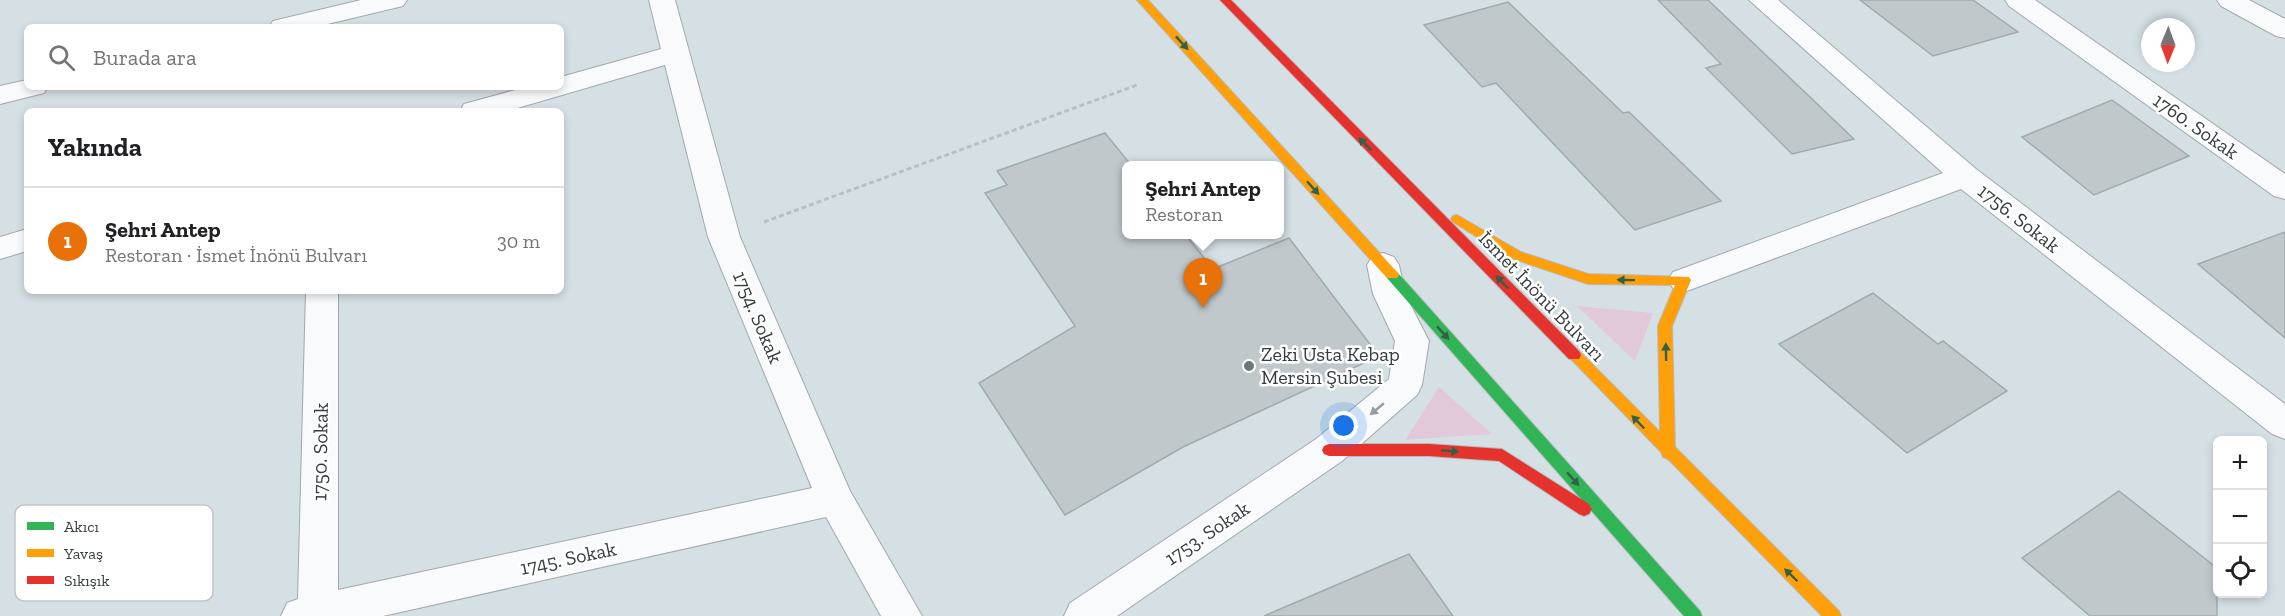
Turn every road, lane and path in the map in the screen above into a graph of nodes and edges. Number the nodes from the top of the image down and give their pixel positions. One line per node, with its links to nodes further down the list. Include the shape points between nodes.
1 (394, 0): 8 (street)
2 (662, 0): 10 (street, 1754. Sokak)
3 (1143, 0): 23 (main road, one-way to 23)
4 (1225, 0): 19 (main road, İsmet İnönü Bulvarı, one-way to 4)
5 (1762, 0): 17 (street, 1756. Sokak)
6 (2018, 0): 18 (street, 1760. Sokak)
7 (2230, 0): 9 (street)
8 (294, 24)
9 (2285, 30)
10 (674, 54): 12 (street); 20 (street, 1754. Sokak)
11 (1137, 85): 20 (path)
12 (564, 86)
13 (24, 89): 15 (street)
14 (549, 90): 16 (street)
15 (0, 95)
16 (485, 108)
17 (1965, 176): 24 (street); 26 (street, 1756. Sokak)
18 (2285, 189)
19 (1415, 193): 24 (main road, one-way to 19, via 1578,276 1516,255); 28 (main road, İsmet İnönü Bulvarı, one-way to 19)
20 (723, 237): 29 (street, 1754. Sokak)
21 (24, 241): 22 (street)
22 (0, 248)
23 (1383, 265): 27 (street, 1753. Sokak, one-way to 27, via 1389,294 1412,341 1405,385); 30 (main road, one-way to 30)
24 (1684, 280): 28 (main road, one-way to 24, via 1665,326)
25 (322, 294): 31 (street, 1750. Sokak)
26 (2285, 424)
27 (1329, 450): 30 (main road, one-way to 30, via 1502,455); 33 (street, 1753. Sokak)
28 (1668, 453): 35 (main road, İsmet İnönü Bulvarı, one-way to 28)
29 (835, 499): 31 (street, 1745. Sokak); 32 (street, 1754. Sokak)
30 (1621, 533): 34 (main road)
31 (309, 615)
32 (902, 616)
33 (1084, 616)
34 (1694, 616)
35 (1833, 616)

